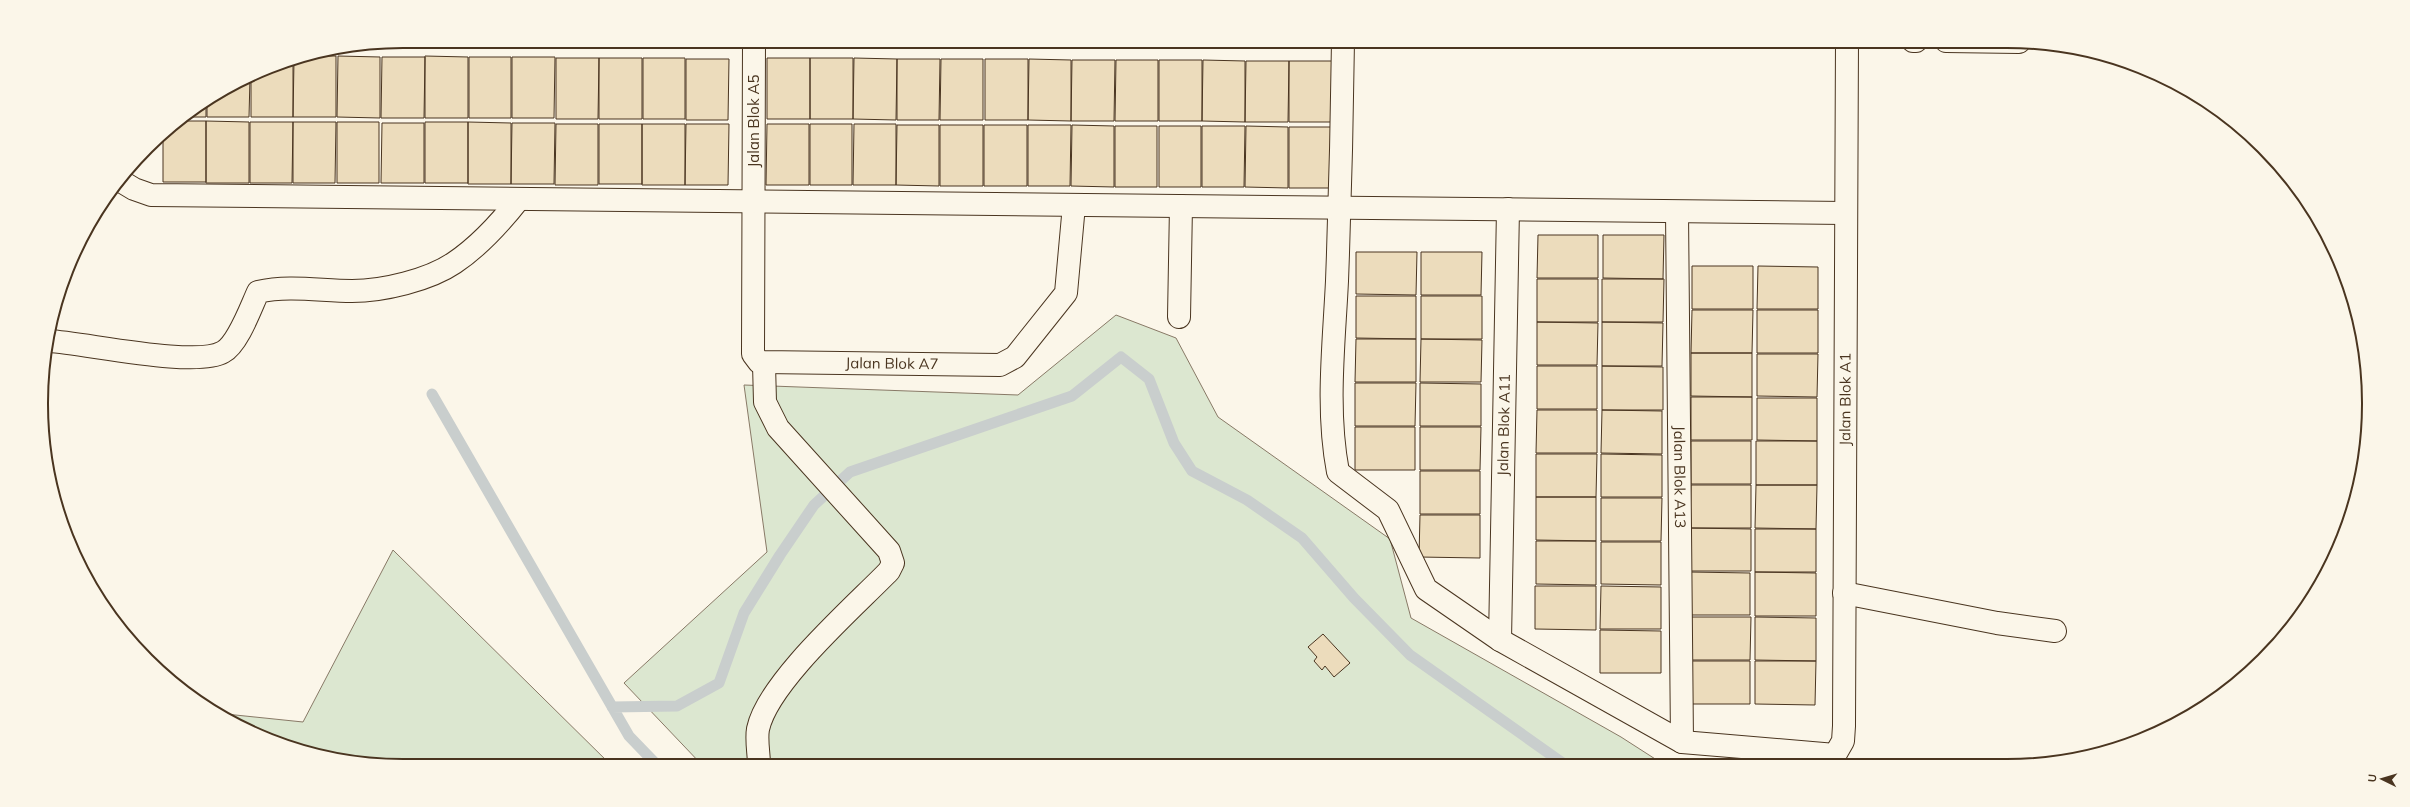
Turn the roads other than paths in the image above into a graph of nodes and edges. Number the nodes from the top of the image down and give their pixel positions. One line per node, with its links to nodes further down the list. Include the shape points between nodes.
1 (754, 48): 6 (street, Jalan Blok A5)
2 (1343, 48): 9 (street)
3 (1847, 48): 12 (street, Jalan Blok A1)
4 (124, 183): 5 (street, via 151,195)
5 (519, 199): 6 (street); 14 (street, via 483,239 453,264 409,283 354,291 273,289 258,292 232,345 224,352 208,358)
6 (754, 201): 7 (street); 15 (street, via 753,354)
7 (1074, 204): 8 (street); 15 (street, Jalan Blok A7, via 1066,293 1015,357 1008,362 1000,365)
8 (1181, 206): 9 (street); 13 (street)
9 (1340, 208): 10 (street); 18 (street, via 1331,410 1333,446 1338,472 1388,510 1426,589)
10 (1508, 209): 11 (street); 18 (street, Jalan Blok A11)
11 (1676, 212): 12 (street); 19 (street, Jalan Blok A13)
12 (1845, 213): 16 (street, Jalan Blok A1)
13 (1179, 317)
14 (53, 347)
15 (764, 364): 20 (street, via 765,402 778,428 889,550 893,563 889,571 822,638 776,690 758,729)
16 (1844, 593): 17 (street, via 1997,623); 19 (street, Jalan Blok A1, via 1844,726 1843,741 1835,756)
17 (2055, 631)
18 (1500, 640): 19 (street)
19 (1682, 742)
20 (759, 759)

